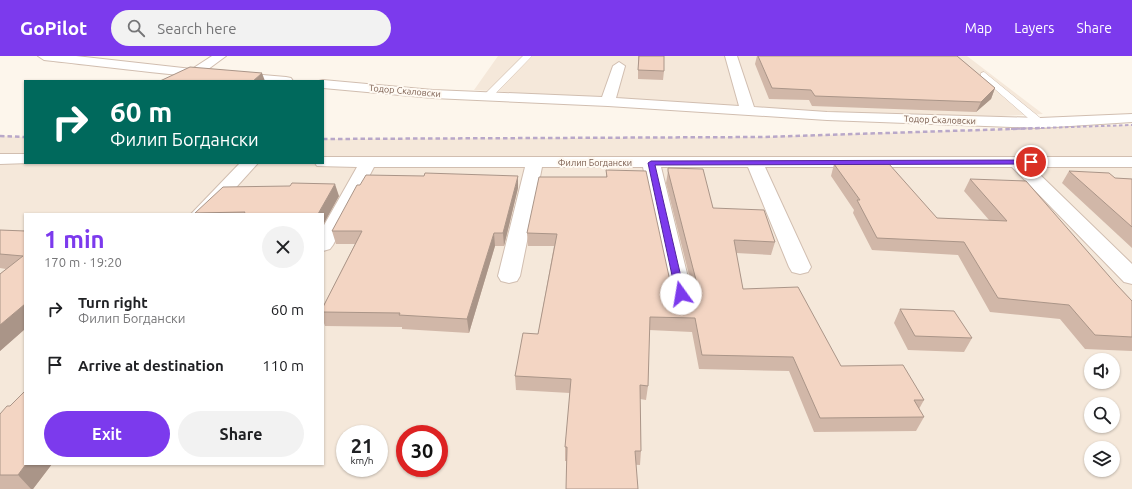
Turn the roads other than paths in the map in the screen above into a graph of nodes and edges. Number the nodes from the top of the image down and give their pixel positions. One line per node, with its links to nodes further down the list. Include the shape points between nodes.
1 (44, 56): 6 (street)
2 (220, 56): 6 (street)
3 (528, 56): 10 (lane)
4 (731, 56): 12 (street)
5 (619, 66): 11 (street)
6 (194, 73): 8 (street)
7 (984, 76): 14 (lane)
8 (274, 80)
9 (324, 84): 10 (street, Тодор Скаловски)
10 (488, 96): 11 (street, Тодор Скаловски)
11 (608, 102): 12 (street, Тодор Скаловски)
12 (748, 111): 14 (street, Тодор Скаловски, via 827,116)
13 (1132, 118): 14 (street, Тодор Скаловски)
14 (1040, 122)
15 (0, 159): 16 (street)
16 (24, 159)
17 (324, 162): 20 (street, Филип Богдански)
18 (1017, 162): 19 (street, Филип Богдански); 23 (street, Филип Богдански); 29 (street)
19 (1132, 162)
20 (368, 163): 21 (street, Филип Богдански); 26 (street)
21 (534, 163): 22 (street, Филип Богдански); 28 (street)
22 (651, 163): 23 (street, Филип Богдански); 30 (street)
23 (754, 163): 27 (street)
24 (249, 164): 25 (street)
25 (202, 213)
26 (324, 243)
27 (800, 267)
28 (509, 276)
29 (1132, 277)
30 (681, 294)

